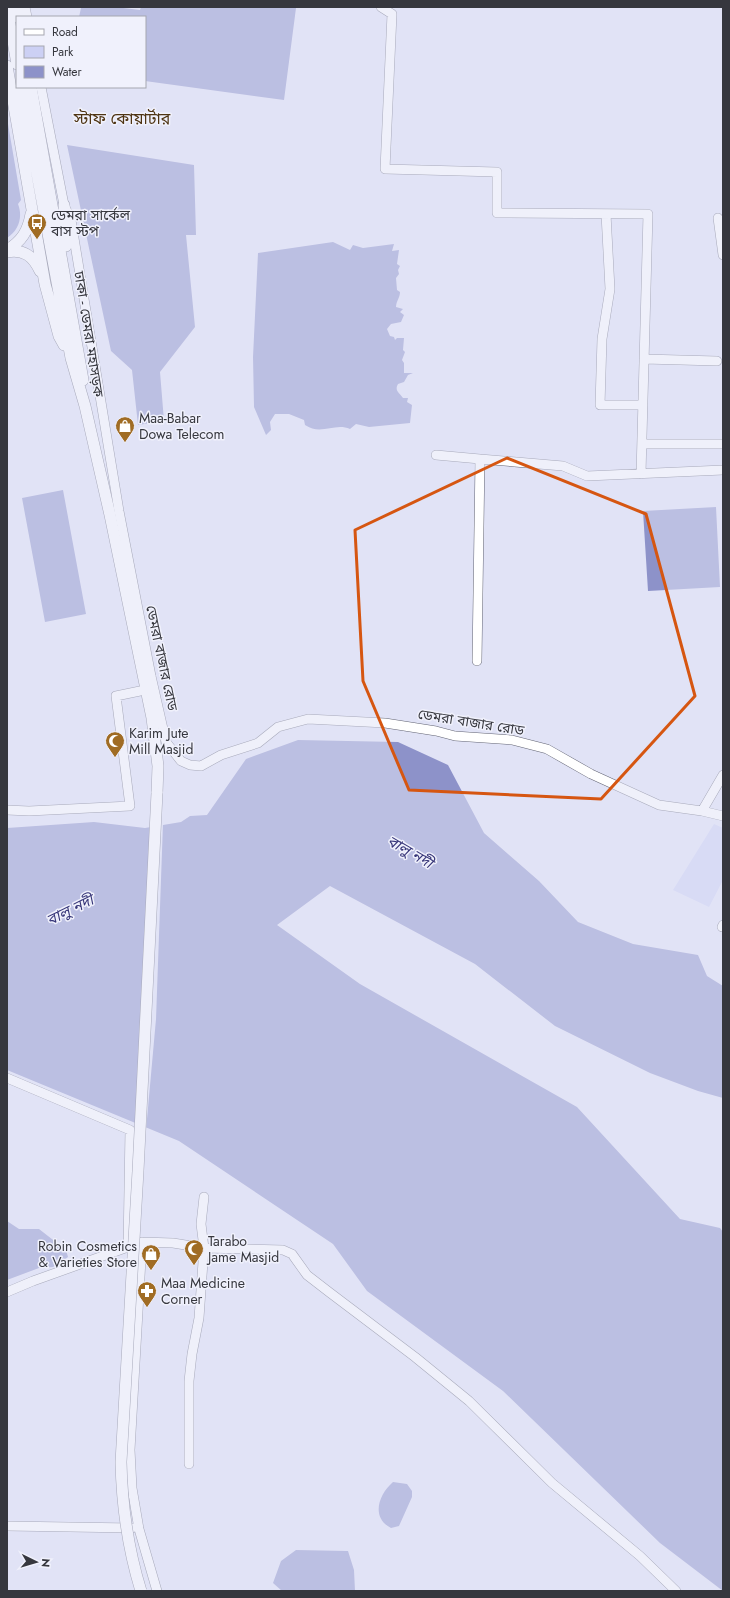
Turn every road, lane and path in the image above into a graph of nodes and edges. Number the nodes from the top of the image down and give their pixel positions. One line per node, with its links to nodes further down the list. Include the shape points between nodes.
1 (7, 7): 3 (main road)
2 (381, 7): 10 (street, via 392,14 385,168 496,172 497,213)
3 (16, 58)
4 (7, 66): 9 (main road)
5 (21, 88): 16 (main road, ঢাকা - ডেমরা মহাসড়ক)
6 (31, 88): 15 (main road, ঢাকা - ডেমরা মহাসড়ক)
7 (41, 88): 8 (street, ডেমরা বাজার রোড)
8 (64, 205): 15 (main road); 31 (street, ডেমরা বাজার রোড, via 71,220 119,511 151,676 166,742 181,761 202,766 222,755 258,742 278,727 308,719 385,723 455,736 512,740 546,749 591,774 659,805)
9 (32, 210): 12 (main road, via 26,232); 14 (main road)
10 (606, 214): 17 (street, via 648,214); 20 (street, via 610,290 602,339 600,405)
11 (718, 218): 13 (street)
12 (7, 251): 14 (main road, via 21,251 33,258)
13 (723, 255)
14 (46, 284): 16 (main road, via 59,336)
15 (68, 290): 19 (main road, ঢাকা - ডেমরা মহাসড়ক, via 84,384)
16 (71, 358): 19 (main road, ঢাকা - ডেমরা মহাসড়ক)
17 (644, 359): 18 (street); 20 (street)
18 (717, 361)
19 (85, 406): 42 (main road, bridge, via 130,607 152,718 158,766 121,1462 126,1529)
20 (643, 406): 21 (street)
21 (642, 444): 22 (street); 26 (street)
22 (723, 444)
23 (436, 455): 24 (street)
24 (480, 459): 26 (street, via 563,466 587,476); 27 (street)
25 (723, 470): 26 (street)
26 (641, 474)
27 (477, 661)
28 (140, 691): 30 (street, via 116,696 130,806)
29 (723, 776): 31 (street)
30 (7, 810)
31 (702, 811): 32 (street, ডেমরা বাজার রোড)
32 (723, 816)
33 (7, 1078): 36 (street, via 130,1130)
34 (204, 1197): 37 (street, via 201,1224)
35 (142, 1242): 36 (street); 37 (street); 41 (street, via 130,1450 132,1488)
36 (128, 1248): 38 (street)
37 (204, 1248): 39 (street, via 189,1381); 44 (street, via 283,1250 292,1254 307,1275 469,1401 552,1483 640,1556)
38 (7, 1292)
39 (189, 1464)
40 (7, 1526): 41 (street)
41 (139, 1529): 43 (street)
42 (141, 1591)
43 (157, 1591)
44 (676, 1591)

